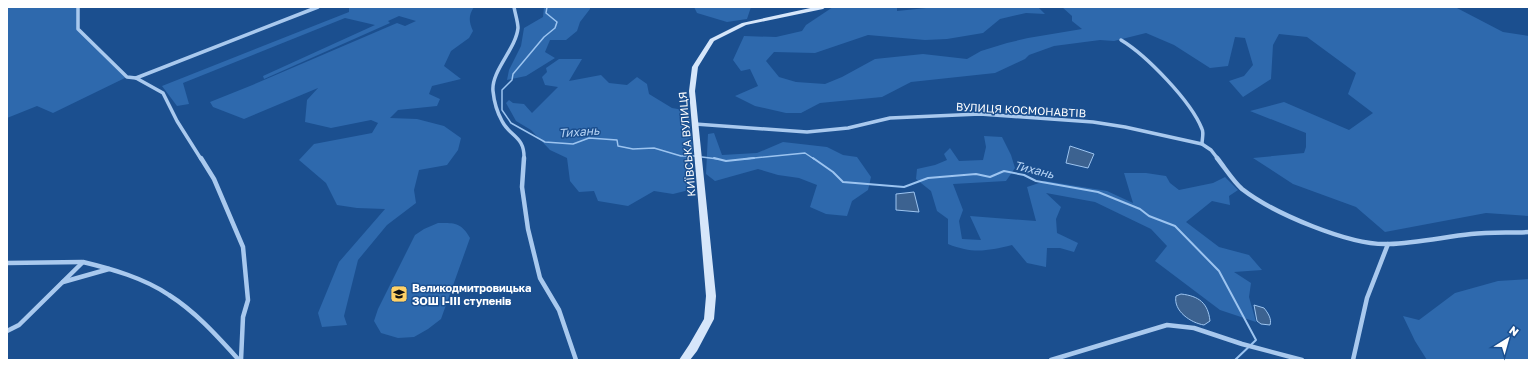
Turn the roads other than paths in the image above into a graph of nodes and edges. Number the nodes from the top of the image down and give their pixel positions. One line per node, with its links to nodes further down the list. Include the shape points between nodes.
1 (78, 7): 6 (street, via 78,29 127,76)
2 (318, 7): 6 (street)
3 (514, 7): 17 (street, via 518,28 493,90 502,122 522,144 522,187 528,229 540,278 559,310)
4 (823, 7): 7 (main road, КИЇВСЬКА ВУЛИЦЯ, via 744,24 712,40 695,67 692,91)
5 (1121, 40): 8 (street, via 1153,65 1188,106 1203,130)
6 (136, 78): 16 (street, via 163,93 177,121 214,179 243,247 248,300 243,317)
7 (695, 124): 8 (street, ВУЛИЦЯ КОСМОНАВТІВ, via 807,132 848,128 890,118 980,114 1093,122); 18 (main road, КИЇВСЬКА ВУЛИЦЯ, via 711,296 709,319)
8 (1202, 144): 10 (street, ВУЛИЦЯ КОСМОНАВТІВ, via 1211,150 1241,188 1265,204 1330,232 1362,241)
9 (1529, 232): 10 (street, ВУЛИЦЯ КОСМОНАВТІВ, via 1473,234)
10 (1388, 244): 21 (street, via 1367,298)
11 (83, 262): 12 (street); 13 (street); 14 (street)
12 (7, 263)
13 (109, 269): 14 (street); 16 (street, via 159,288 185,307)
14 (62, 282): 15 (street, via 19,325)
15 (7, 331)
16 (240, 360)
17 (576, 360)
18 (684, 360)
19 (1051, 360): 20 (street, via 1166,325 1194,328)
20 (1302, 360)
21 (1353, 360)

